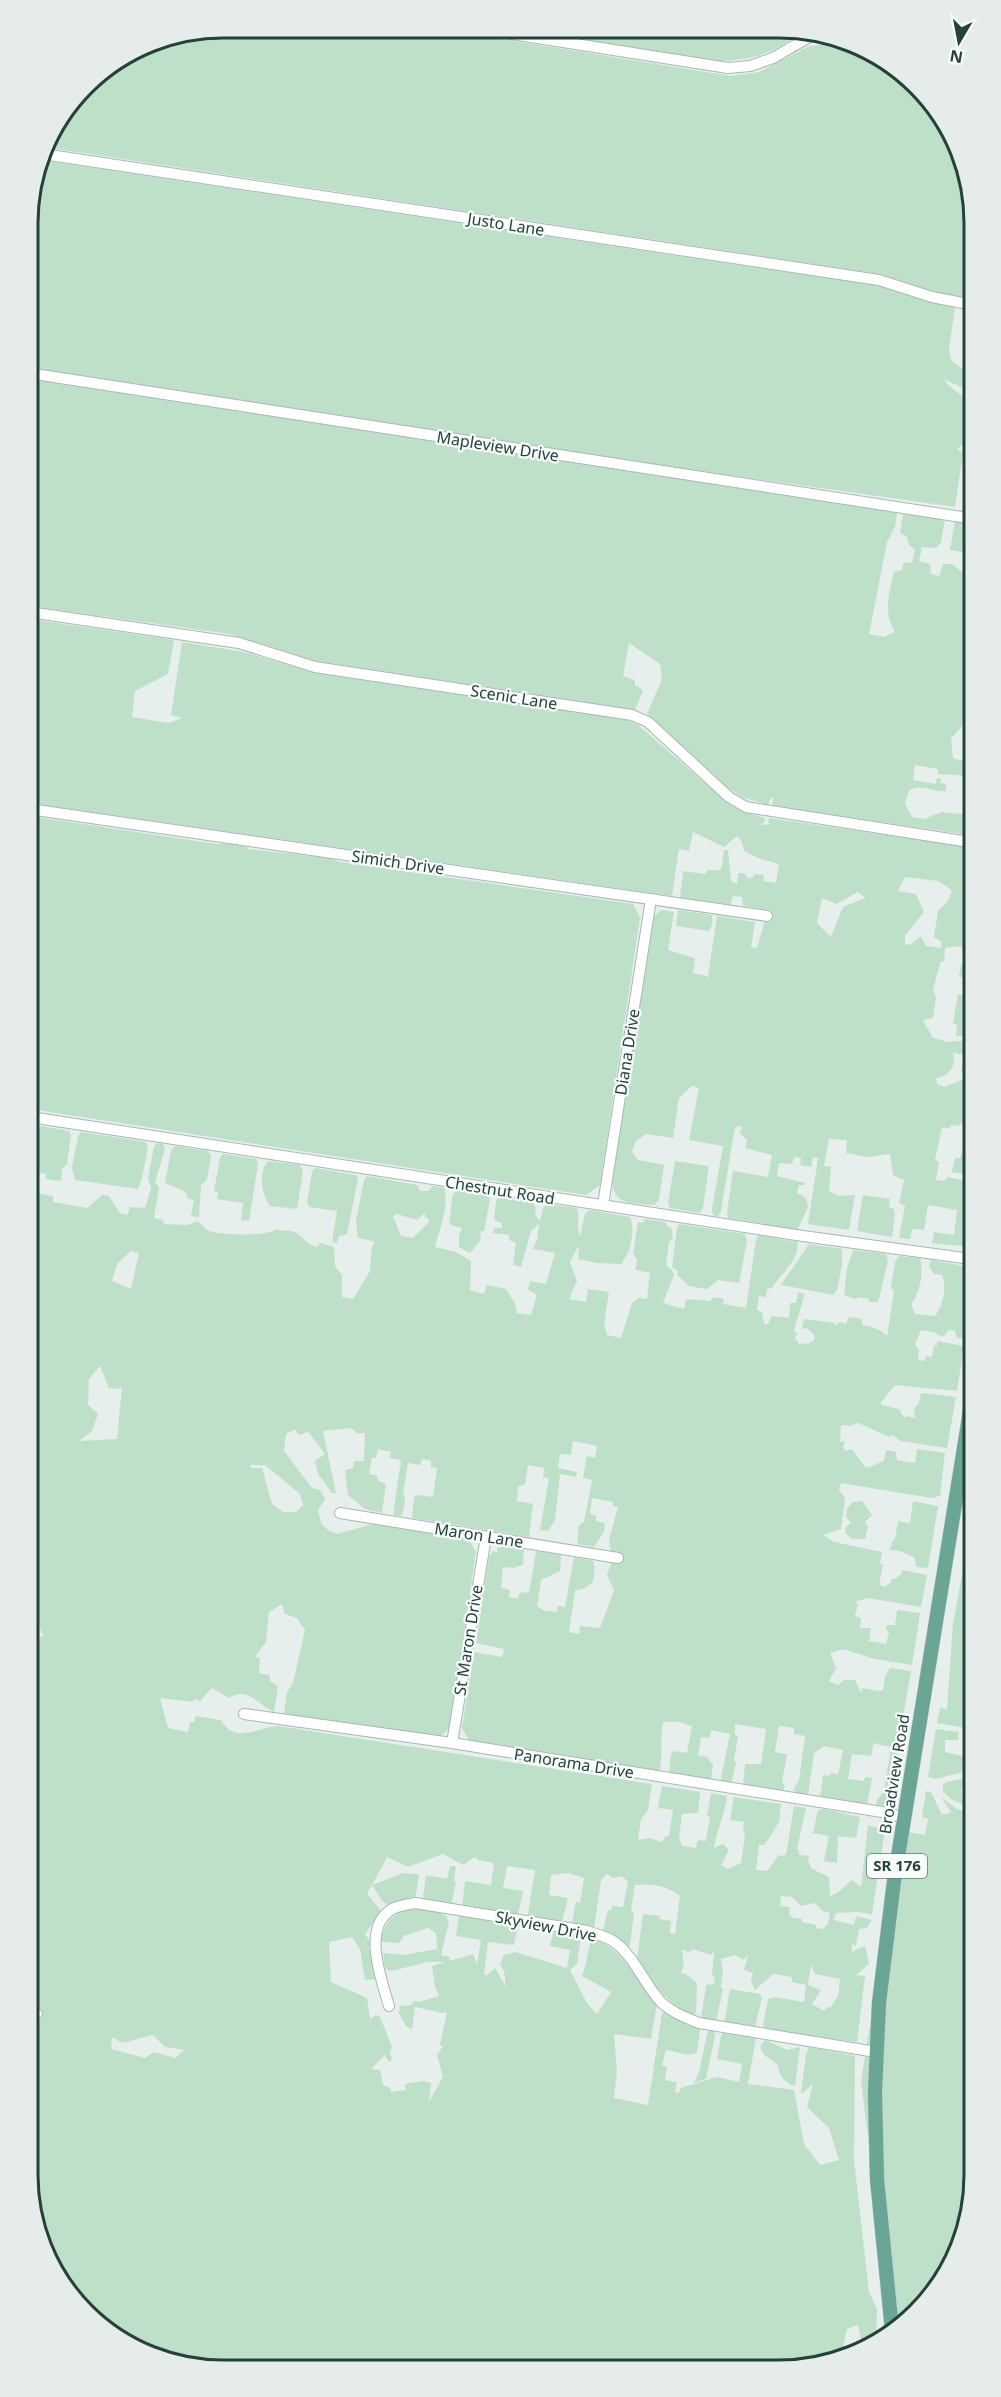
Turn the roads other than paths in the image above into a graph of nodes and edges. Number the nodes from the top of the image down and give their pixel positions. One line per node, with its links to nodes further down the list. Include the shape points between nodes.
1 (536, 38): 2 (street, via 734,68 773,58)
2 (804, 40)
3 (51, 155): 4 (street, Justo Lane, via 879,280)
4 (964, 303)
5 (38, 375): 6 (street, Mapleview Drive)
6 (964, 517)
7 (38, 613): 9 (street, Scenic Lane, via 239,643 315,667 632,715 648,722 729,797 746,807)
8 (38, 810): 10 (street, Simich Drive)
9 (964, 841)
10 (651, 899): 11 (street, Simich Drive); 13 (street, Diana Drive)
11 (767, 916)
12 (38, 1118): 13 (street, Chestnut Road)
13 (603, 1205): 14 (street, Chestnut Road)
14 (963, 1258)
15 (963, 1452): 21 (main road, Broadview Road / SR 176)
16 (340, 1513): 17 (street, Maron Lane)
17 (486, 1537): 18 (street, Maron Lane); 20 (street, St Maron Drive)
18 (618, 1558)
19 (244, 1714): 20 (street, Panorama Drive)
20 (452, 1743): 21 (street, Panorama Drive)
21 (904, 1818): 23 (main road, Broadview Road / SR 176, via 885,1943)
22 (389, 2006): 23 (street, Skyview Drive, via 376,1948 377,1931 390,1910 415,1903 586,1931 613,1941 663,2003 699,2023)
23 (876, 2052): 24 (main road, Broadview Road / SR 176, via 877,2179)
24 (891, 2321)

